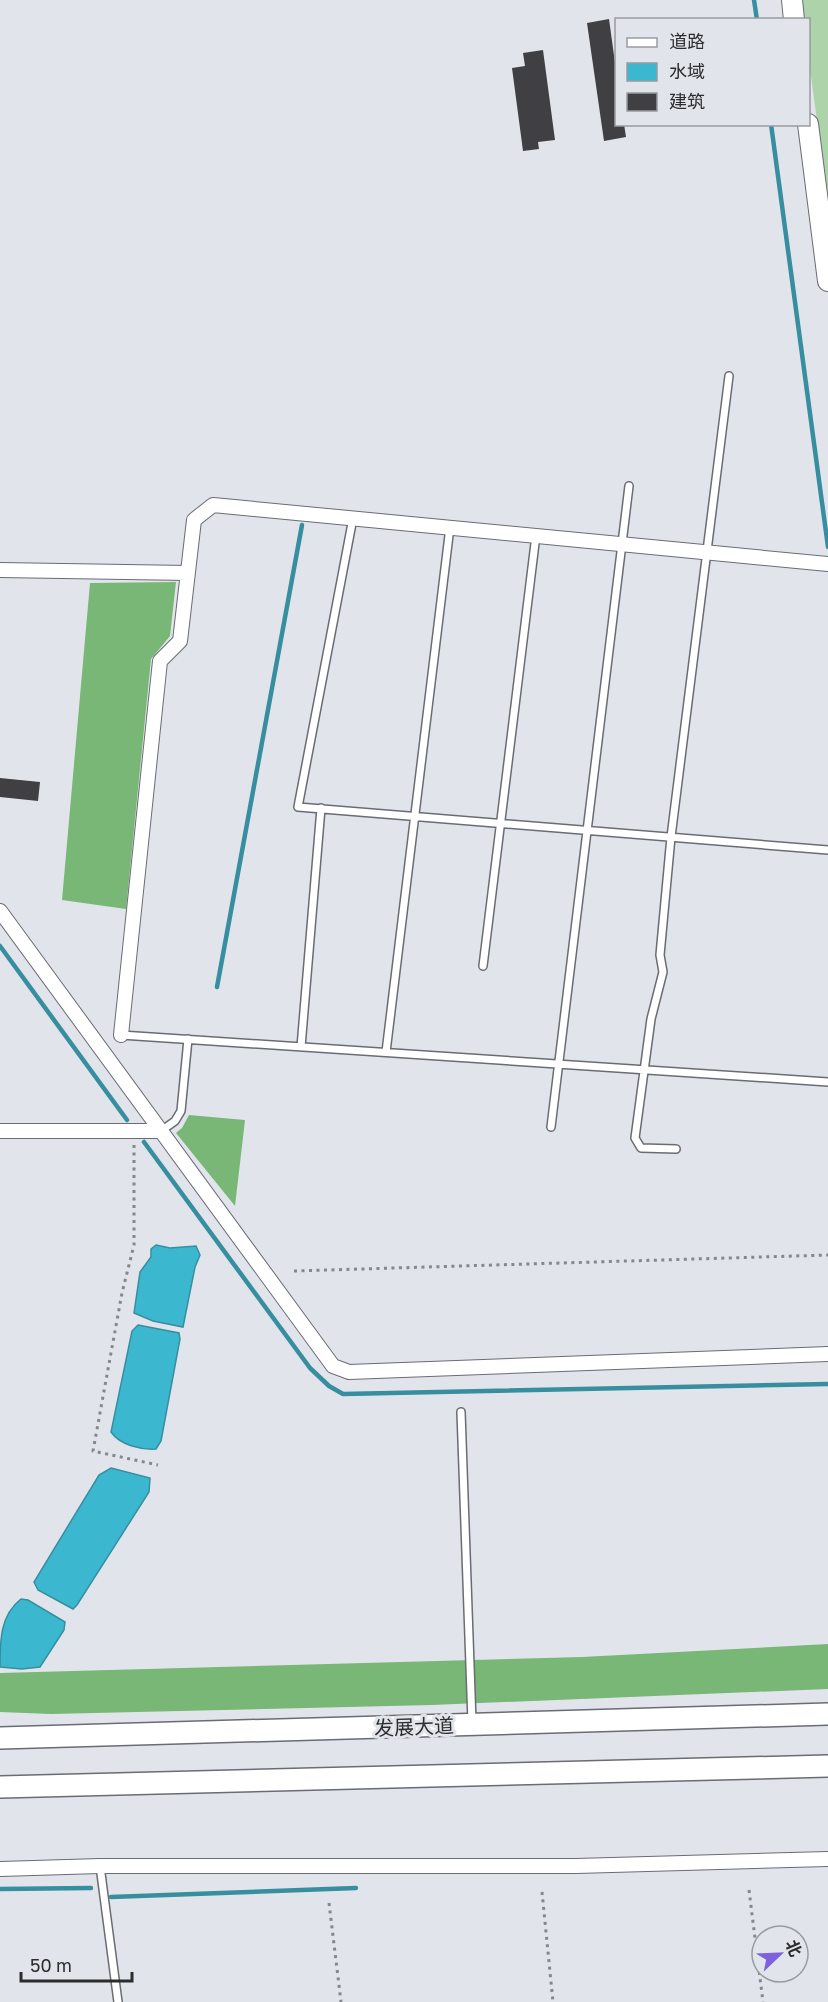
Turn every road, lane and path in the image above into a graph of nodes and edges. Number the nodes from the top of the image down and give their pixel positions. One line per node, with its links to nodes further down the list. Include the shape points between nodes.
1 (792, 0): 2 (street)
2 (794, 18)
3 (808, 126): 4 (street)
4 (828, 281)
5 (729, 376): 11 (lane)
6 (629, 486): 10 (lane)
7 (353, 518): 8 (street); 14 (street, via 213,505 195,520); 15 (lane, via 298,807)
8 (450, 527): 9 (street); 16 (lane)
9 (536, 535): 10 (street); 17 (lane)
10 (622, 544): 11 (street); 18 (lane)
11 (705, 552): 12 (street); 19 (lane)
12 (828, 564)
13 (0, 570): 14 (street)
14 (188, 573): 23 (street, via 180,641 160,661)
15 (321, 808): 16 (lane); 25 (lane)
16 (414, 816): 17 (lane); 26 (lane)
17 (501, 823): 18 (lane); 22 (lane)
18 (587, 831): 19 (lane); 27 (lane)
19 (670, 837): 20 (lane); 28 (lane, via 660,955 663,972)
20 (828, 850)
21 (0, 911): 33 (street)
22 (483, 966)
23 (121, 1035): 24 (lane)
24 (188, 1039): 25 (lane); 33 (lane, via 181,1111)
25 (302, 1047): 26 (lane)
26 (386, 1052): 27 (lane)
27 (559, 1064): 28 (lane); 30 (lane)
28 (644, 1070): 29 (lane); 34 (lane, via 635,1137 641,1148)
29 (828, 1082)
30 (551, 1127)
31 (0, 1131): 32 (street)
32 (134, 1131): 33 (street); 39 (path, via 134,1245 93,1451)
33 (161, 1131): 37 (street, via 333,1366 349,1372)
34 (676, 1149)
35 (828, 1255): 36 (path)
36 (294, 1271)
37 (828, 1354)
38 (461, 1412): 41 (lane)
39 (158, 1465)
40 (828, 1714): 41 (main road, 发展大道)
41 (473, 1724): 42 (main road, 发展大道)
42 (0, 1738)
43 (828, 1766): 44 (main road)
44 (0, 1787)
45 (828, 1859): 46 (street, via 576,1866)
46 (100, 1866): 47 (street); 51 (lane)
47 (0, 1869)
48 (749, 1890): 54 (path)
49 (542, 1892): 53 (path)
50 (329, 1903): 52 (path)
51 (118, 2002)
52 (341, 2002)
53 (553, 2002)
54 (763, 2002)

